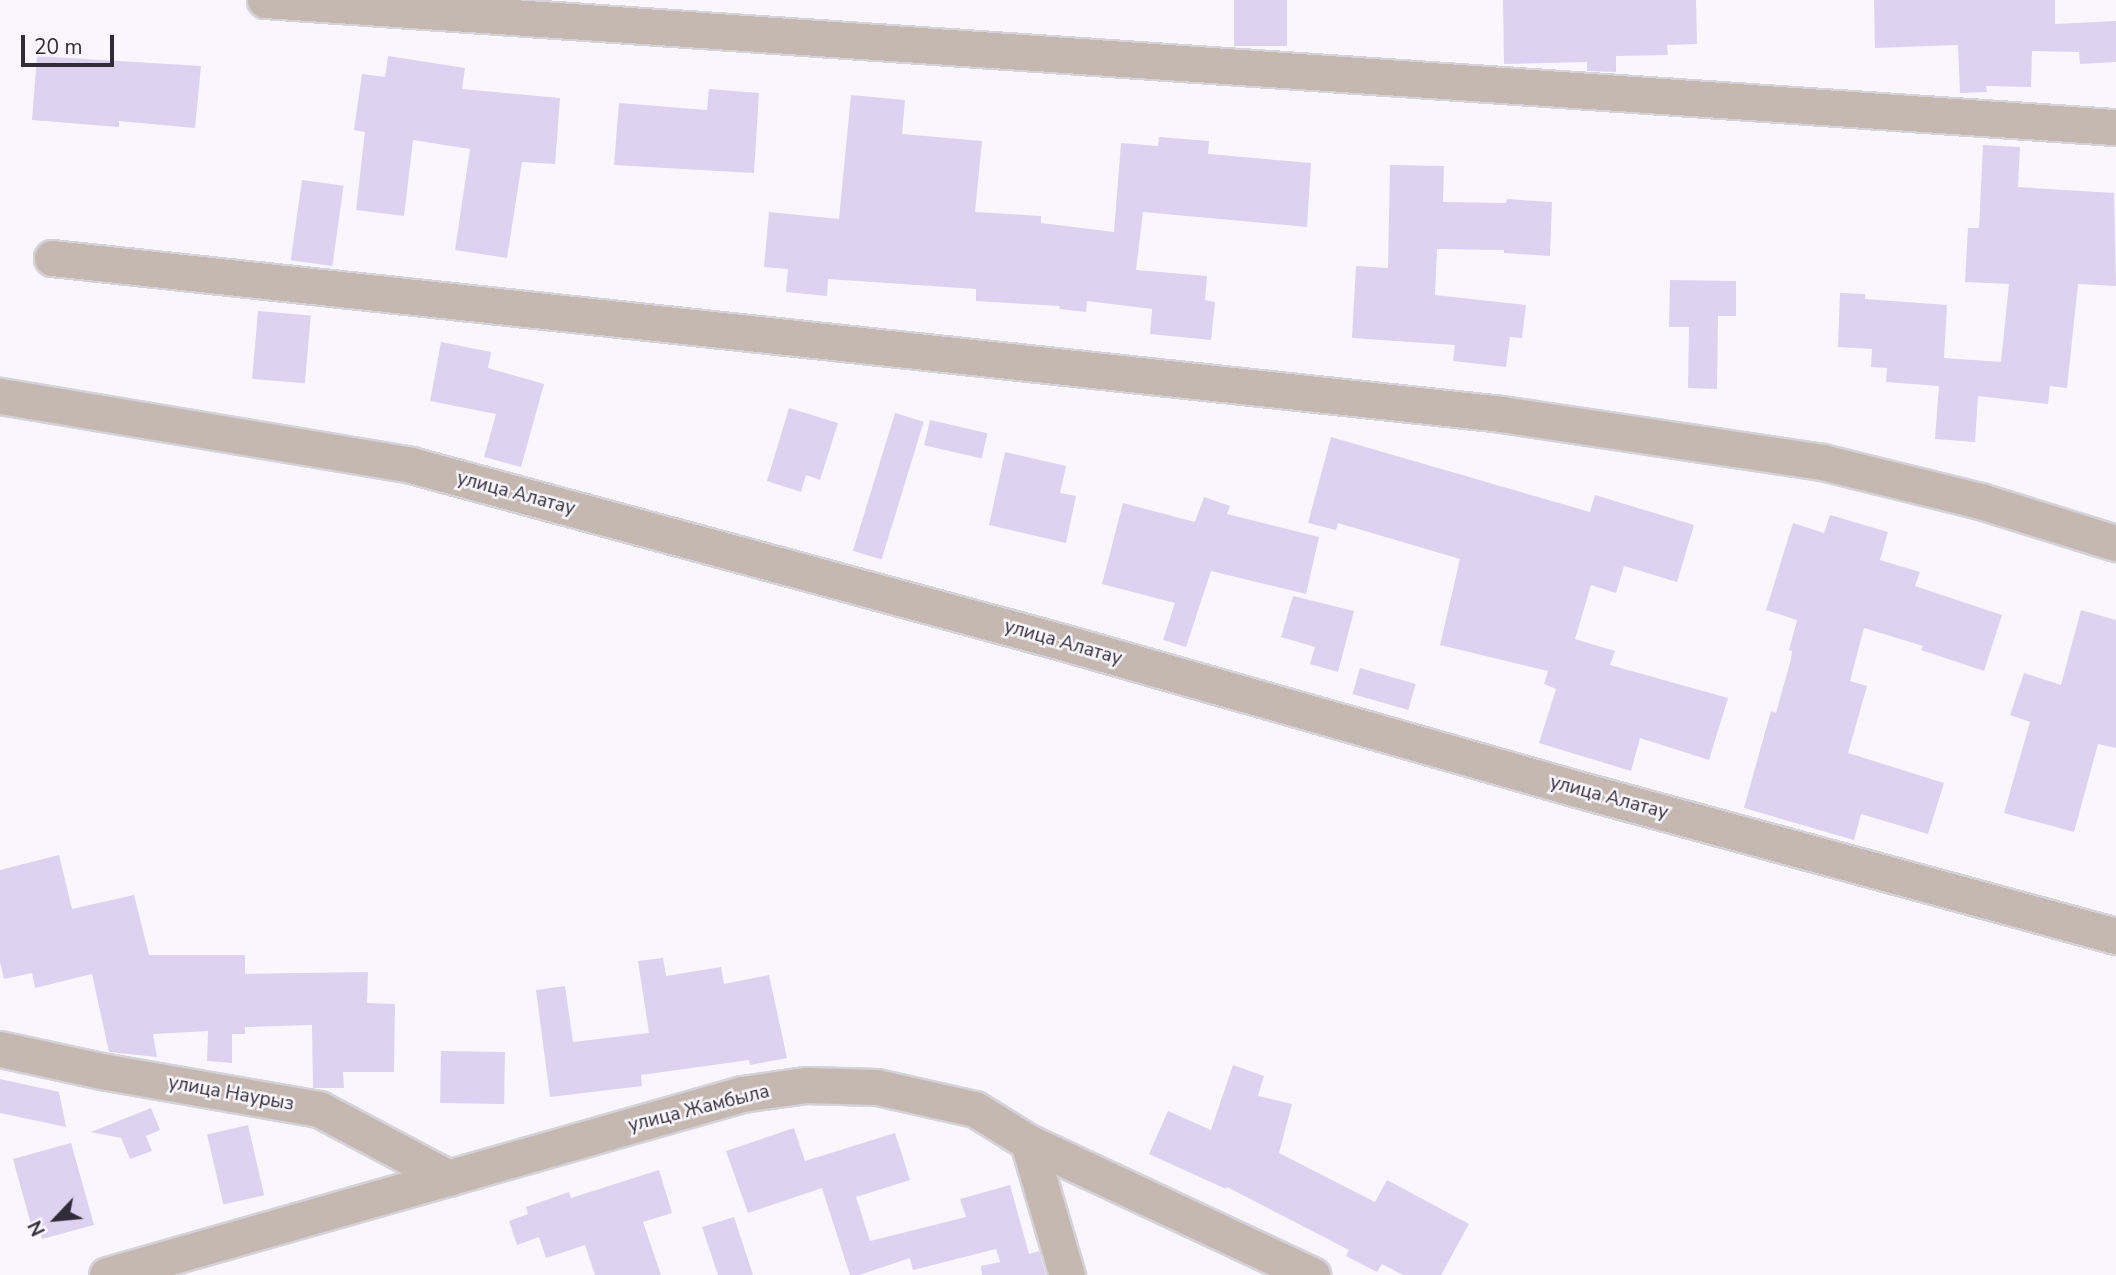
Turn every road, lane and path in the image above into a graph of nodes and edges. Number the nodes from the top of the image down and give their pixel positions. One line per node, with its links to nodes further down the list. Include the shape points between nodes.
1 (265, 0): 2 (street)
2 (2116, 127)
3 (51, 258): 5 (street, via 1501,414 1822,462 1980,501)
4 (0, 396): 6 (street, улица Алатау, via 411,465)
5 (2116, 543)
6 (2116, 936)
7 (0, 1049): 9 (street, улица Наурыз, via 319,1109)
8 (1028, 1143): 9 (street, улица Жамбыла, via 975,1109 877,1087 806,1085 742,1094); 11 (street); 12 (street, улица Жамбыла)
9 (449, 1178): 10 (street, улица Жамбыла)
10 (107, 1275)
11 (1067, 1275)
12 (1312, 1275)

